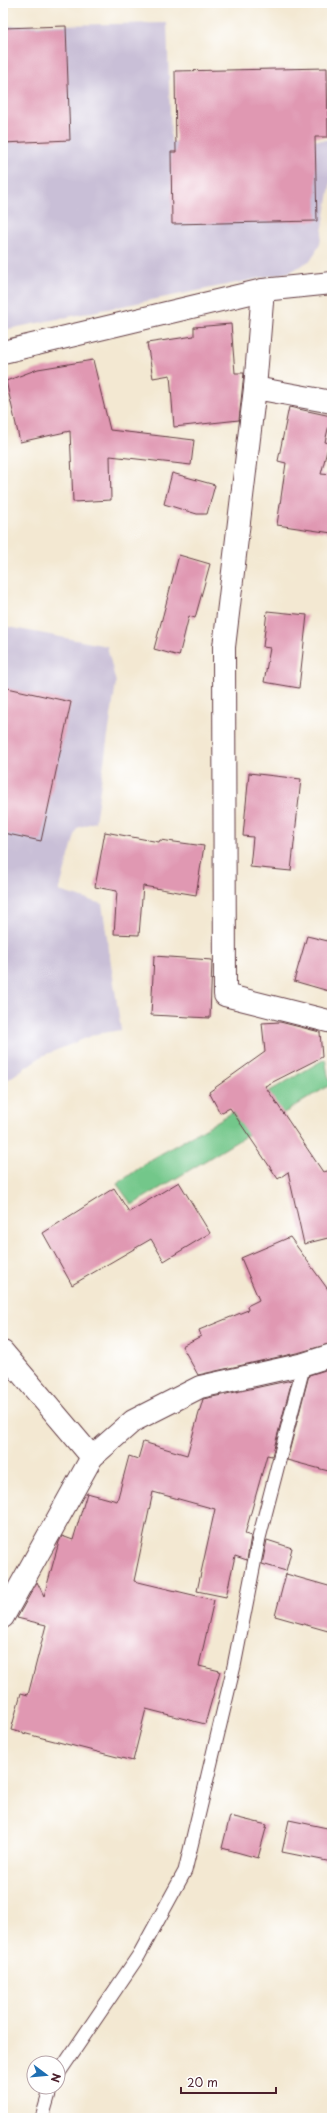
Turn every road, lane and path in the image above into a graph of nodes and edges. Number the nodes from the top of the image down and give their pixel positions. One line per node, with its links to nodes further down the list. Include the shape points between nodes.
1 (332, 283): 2 (street)
2 (263, 290): 3 (street); 4 (street)
3 (3, 352)
4 (255, 388): 5 (street); 6 (street, via 224,647 225,995)
5 (332, 402)
6 (332, 1022)
7 (3, 1352): 10 (street)
8 (332, 1355): 9 (street)
9 (304, 1364): 10 (street, via 200,1387 134,1421); 12 (lane, via 259,1538 234,1666 185,1871 139,1955)
10 (92, 1456): 11 (street)
11 (3, 1617)
12 (66, 2062)
13 (49, 2095): 14 (lane)
14 (42, 2118)

